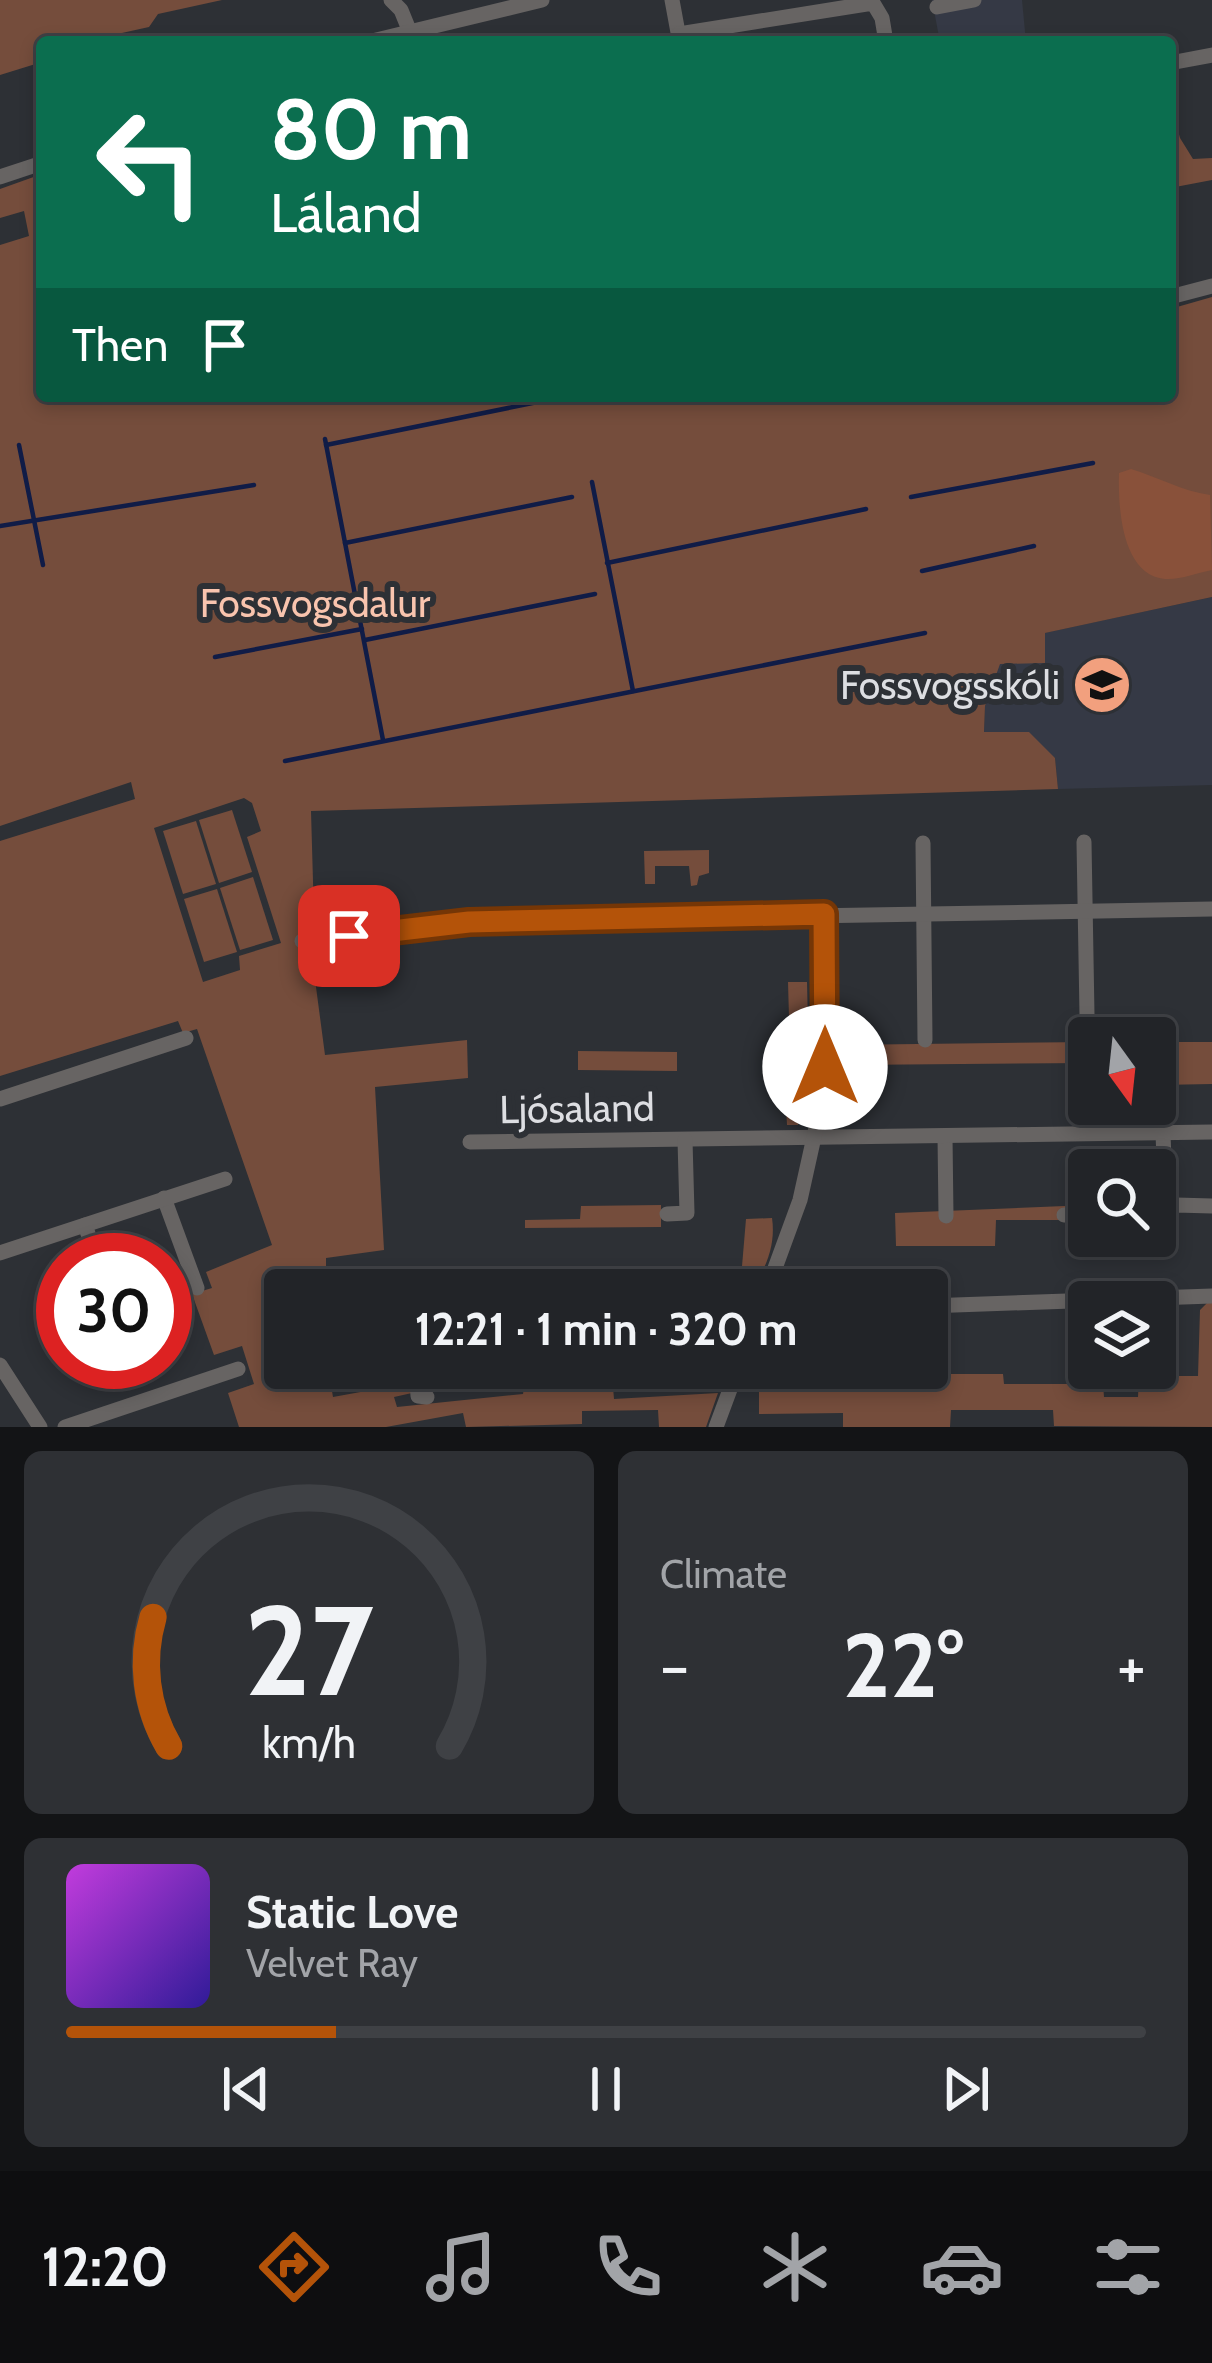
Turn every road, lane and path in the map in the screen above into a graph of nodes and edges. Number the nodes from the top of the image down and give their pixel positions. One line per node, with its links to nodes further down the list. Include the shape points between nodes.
1 (391, 0): 6 (street)
2 (542, 0): 7 (street)
3 (672, 0): 8 (street)
4 (974, 0): 5 (street)
5 (937, 7)
6 (412, 36)
7 (416, 36)
8 (679, 36)
9 (690, 36): 10 (street, via 873,4)
10 (885, 36)
11 (1212, 55): 12 (street)
12 (1176, 63)
13 (36, 165): 14 (street)
14 (0, 177)
15 (1212, 286): 16 (street)
16 (1176, 295)
17 (1084, 842): 20 (street)
18 (923, 843): 21 (street)
19 (1212, 909): 20 (street)
20 (1085, 910): 21 (street); 24 (street)
21 (924, 913): 22 (street); 26 (street)
22 (824, 914): 23 (street, via 469,922); 31 (street)
23 (302, 941)
24 (1087, 1015)
25 (186, 1038): 27 (street)
26 (926, 1040)
27 (0, 1099)
28 (1212, 1132): 29 (street, Ljósaland)
29 (1163, 1134): 30 (street, Ljósaland); 34 (street)
30 (945, 1136): 31 (street, Ljósaland); 42 (street)
31 (817, 1138): 32 (street, Ljósaland); 46 (street)
32 (685, 1140): 33 (street, Ljósaland); 39 (street, Ljósaland, via 686,1214)
33 (470, 1142)
34 (1162, 1149)
35 (225, 1179): 36 (street)
36 (164, 1198): 43 (street); 47 (street)
37 (1176, 1206): 38 (street)
38 (1212, 1206)
39 (667, 1214)
40 (1064, 1214): 41 (street)
41 (1068, 1214)
42 (946, 1216)
43 (85, 1225): 44 (street); 45 (street)
44 (88, 1233)
45 (0, 1253)
46 (774, 1269)
47 (197, 1288)
48 (1212, 1296): 49 (street)
49 (1176, 1298)
50 (1068, 1302): 51 (street)
51 (948, 1305)
52 (0, 1365): 57 (street)
53 (238, 1369): 58 (street)
54 (418, 1389): 56 (street)
55 (730, 1389): 59 (street)
56 (427, 1397)
57 (40, 1427)
58 (65, 1427)
59 (716, 1427)

